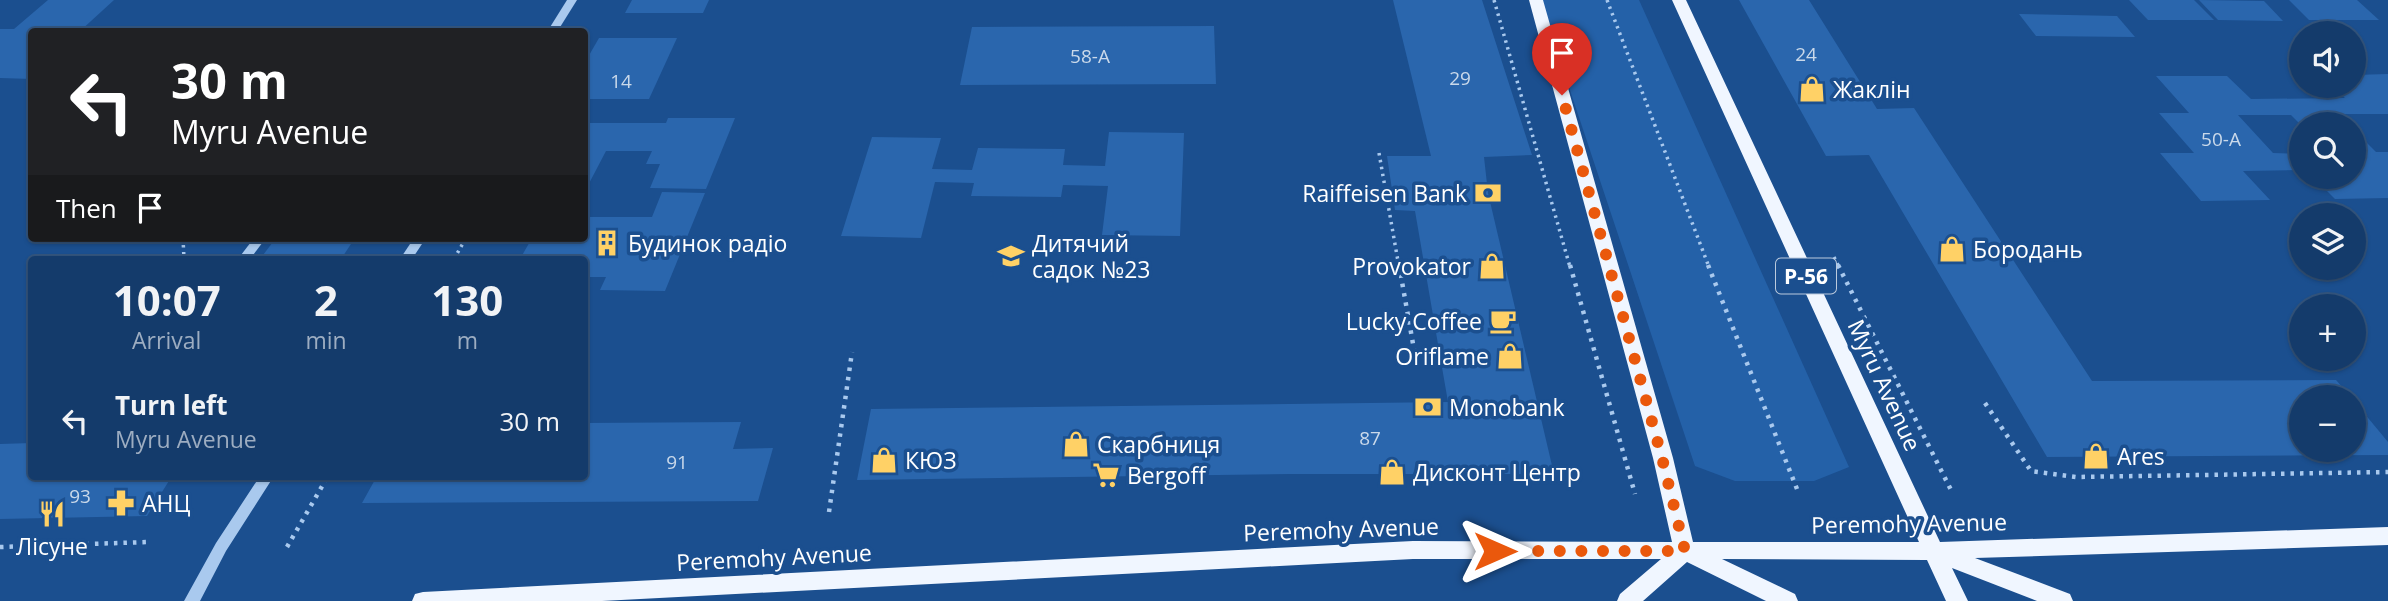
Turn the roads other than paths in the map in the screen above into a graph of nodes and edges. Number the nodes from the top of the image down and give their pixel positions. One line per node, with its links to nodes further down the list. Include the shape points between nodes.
1 (572, 0): 4 (street)
2 (1536, 0): 9 (main road)
3 (1679, 0): 10 (main road, Myru Avenue / Р-56)
4 (554, 28)
5 (257, 242): 6 (street)
6 (246, 256)
7 (264, 480): 11 (street)
8 (2388, 536): 10 (main road, Peremohy Avenue)
9 (1685, 551): 10 (main road, Peremohy Avenue); 12 (main road, Peremohy Avenue, via 1413,550); 13 (main road); 14 (main road)
10 (1933, 551): 15 (main road, Myru Avenue); 16 (main road)
11 (192, 601)
12 (423, 601)
13 (1628, 601)
14 (1787, 601)
15 (1957, 601)
16 (2062, 601)

